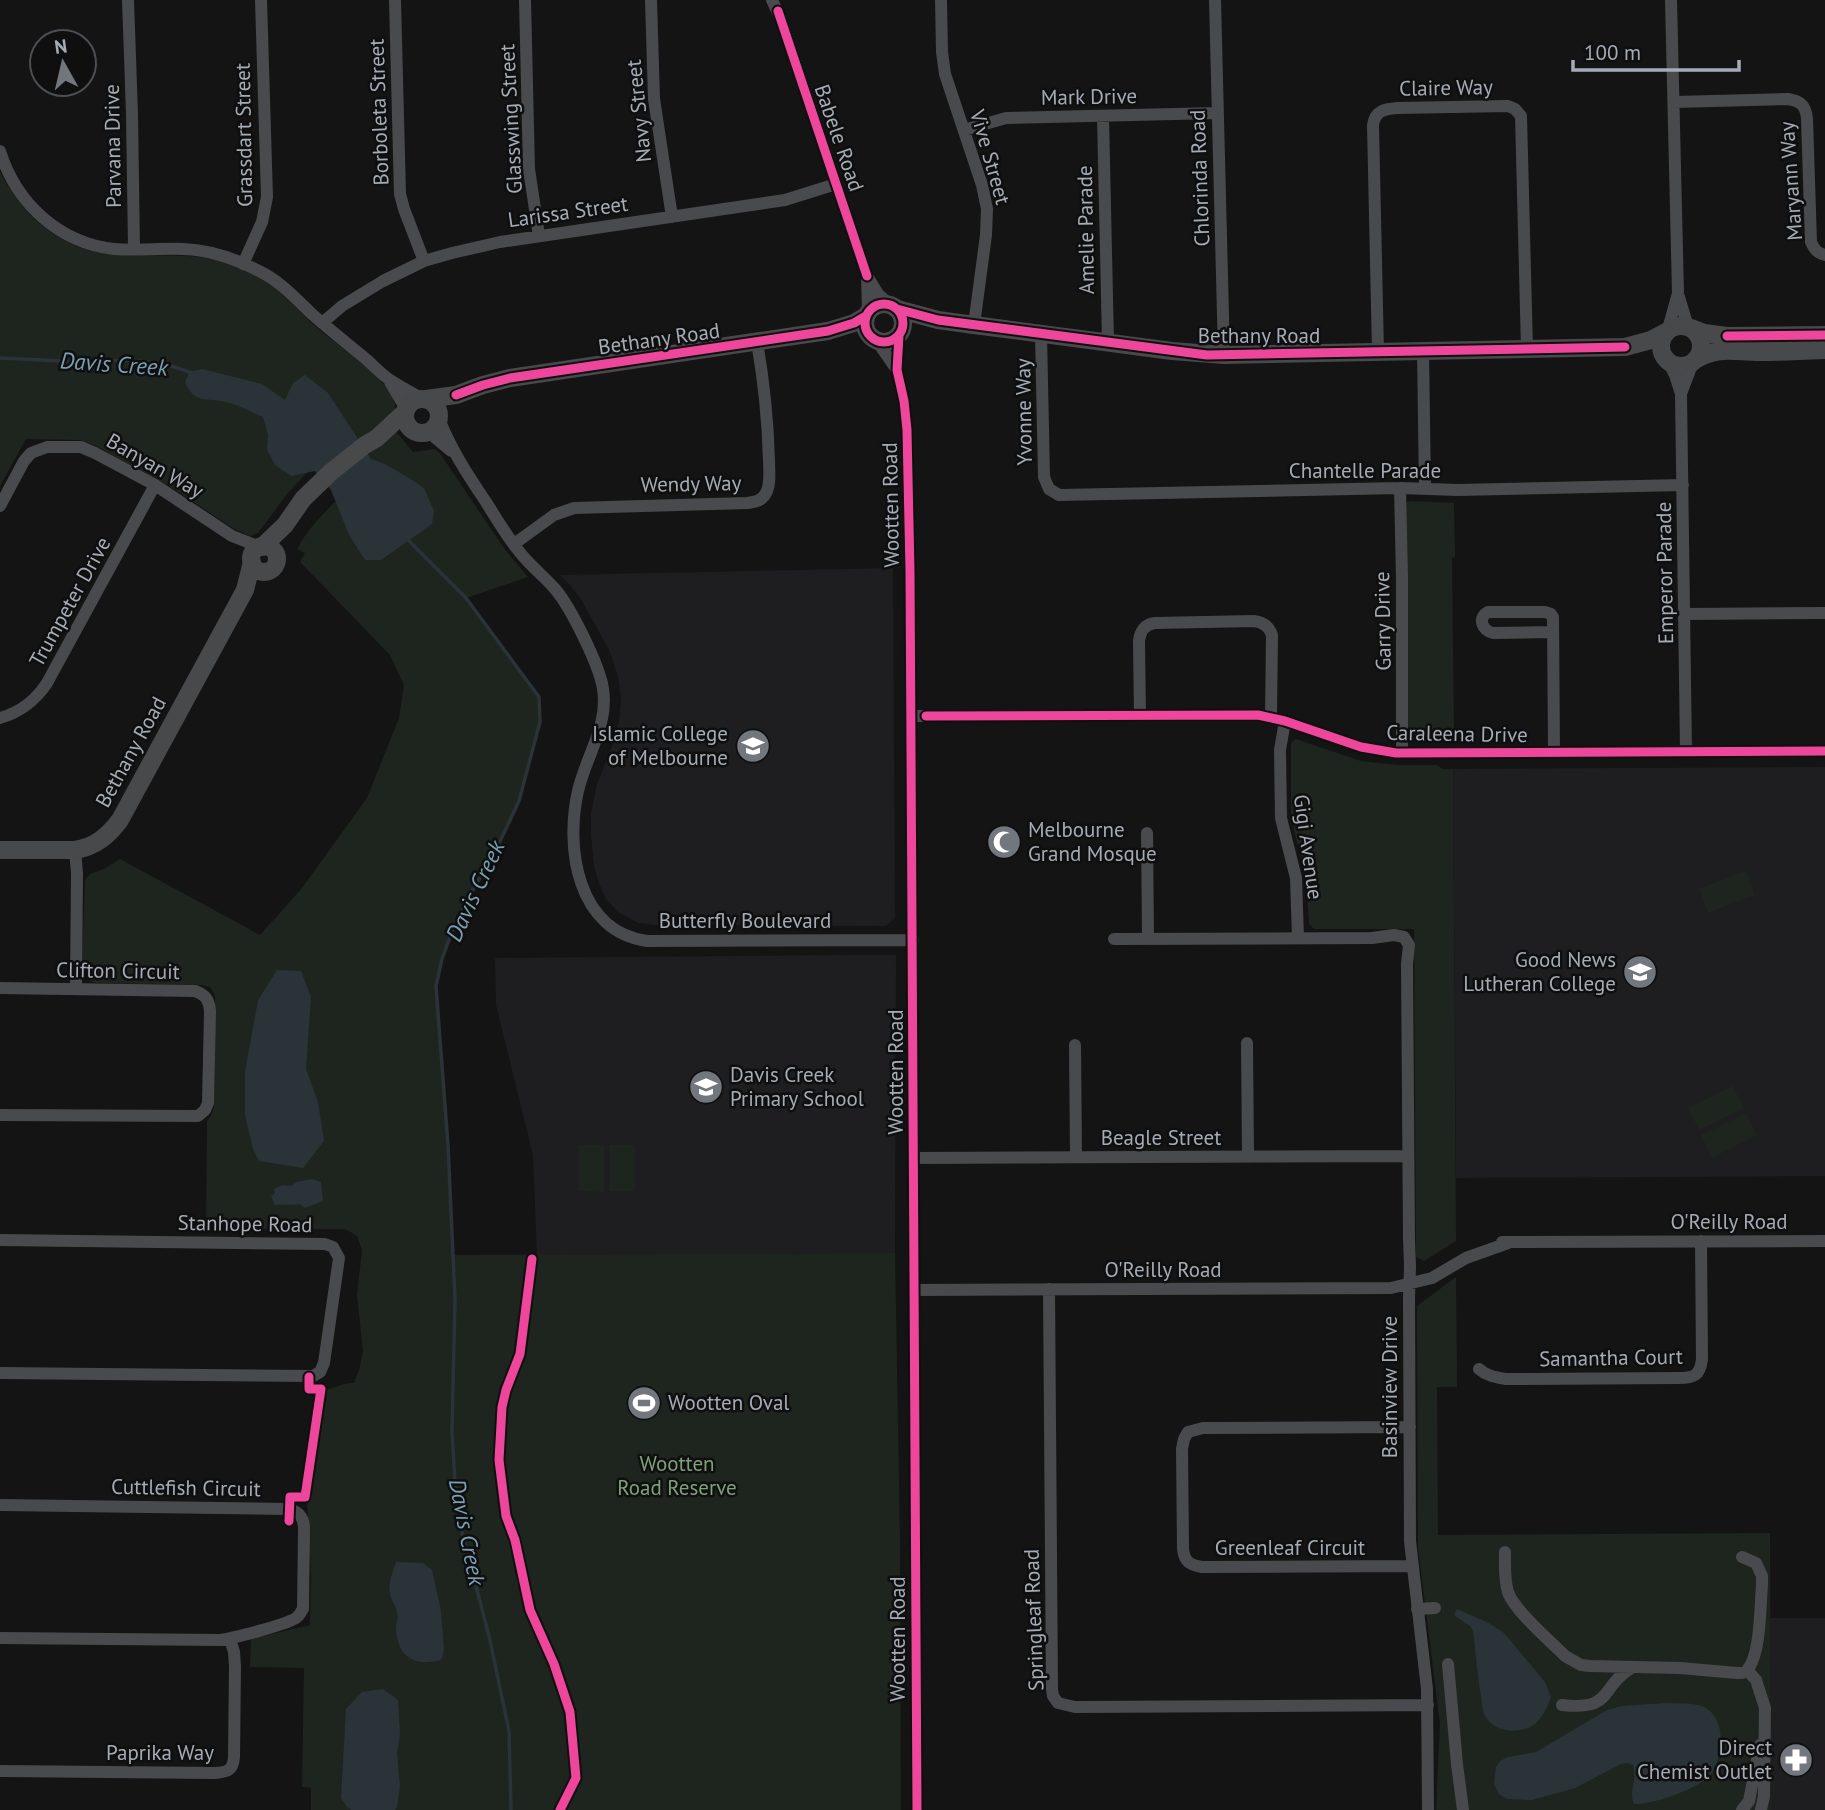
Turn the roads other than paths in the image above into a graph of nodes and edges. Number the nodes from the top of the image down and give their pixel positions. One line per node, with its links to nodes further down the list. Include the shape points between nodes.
1 (128, 0): 18 (street, Parvana Drive)
2 (261, 0): 21 (street, Grassdart Street, via 267,197 262,222)
3 (395, 0): 20 (street, Borboleta Street, via 400,194)
4 (525, 0): 17 (street, Glasswing Street, via 529,169)
5 (650, 0): 16 (street, Navy Street, via 654,99)
6 (941, 0): 13 (street, Vive Street, via 944,68)
7 (1215, 0): 11 (street, Chlorinda Road)
8 (1671, 0): 10 (street)
9 (776, 4): 15 (street, Babele Road)
10 (1674, 102): 19 (street, Maryann Way, via 1801,102 1807,120 1811,242); 23 (street)
11 (1217, 113): 12 (street, Mark Drive); 43 (street, Chlorinda Road)
12 (1103, 116): 13 (street, Mark Drive, via 1006,118); 37 (street, Amelie Parade)
13 (964, 130): 28 (street, Vive Street, via 987,209)
14 (0, 151): 18 (street, via 15,186 49,223 92,245)
15 (836, 184): 16 (street, Larissa Street, via 785,200); 22 (street, Babele Road)
16 (672, 217): 17 (street, Larissa Street)
17 (539, 236): 20 (street, Larissa Street)
18 (134, 249): 21 (street, via 198,250)
19 (1825, 255)
20 (424, 261): 27 (street, Larissa Street, via 370,288)
21 (243, 264): 27 (street, via 287,290)
22 (867, 276): 24 (street, Babele Road); 25 (street, Babele Road)
23 (1678, 293): 29 (street); 31 (street)
24 (893, 307): 25 (street, via 877,305); 26 (street, Bethany Road); 32 (street, via 902,319)
25 (867, 315): 30 (street, Bethany Road); 35 (street, via 865,328)
26 (938, 320): 28 (street, Bethany Road); 32 (street, Bethany Road)
27 (322, 323): 47 (street)
28 (974, 325): 33 (street, Bethany Road)
29 (1690, 328): 31 (street, via 1678,326); 34 (street, via 1727,337); 45 (street, via 1701,343)
30 (828, 331): 35 (street, Bethany Road); 36 (street, Bethany Road)
31 (1667, 331): 38 (street, Bethany Road, via 1651,341); 44 (street, via 1660,348)
32 (900, 333): 35 (street, via 889,342); 46 (street, Wootten Road)
33 (1041, 334): 37 (street, Bethany Road); 57 (street, Yvonne Way, via 1044,477)
34 (1825, 335)
35 (874, 340): 46 (street, Wootten Road)
36 (757, 342): 49 (street, Bethany Road, via 510,378); 60 (street, Wendy Way, via 768,437 769,481 763,498 747,503 574,508 554,515)
37 (1108, 342): 43 (street, Bethany Road)
38 (1625, 347): 39 (street, Bethany Road); 44 (street, Bethany Road)
39 (1527, 349): 41 (street, Bethany Road); 42 (street, Claire Way, via 1521,116 1508,106 1410,107 1382,110 1373,125)
40 (1825, 350): 45 (street, via 1712,351)
41 (1423, 351): 42 (street, Bethany Road); 58 (street)
42 (1378, 352): 43 (street, Bethany Road)
43 (1224, 355)
44 (1666, 360): 45 (street, via 1677,366); 48 (street, Emperor Parade)
45 (1694, 361): 48 (street, Emperor Parade)
46 (897, 370): 65 (street, Wootten Road, via 907,430)
47 (388, 379): 50 (street); 51 (street)
48 (1681, 394): 55 (street, Emperor Parade)
49 (456, 395): 50 (street, Bethany Road); 52 (street)
50 (424, 399): 51 (street, Bethany Road, via 412,402); 52 (street, via 435,405)
51 (406, 410): 52 (street, via 407,422); 53 (street, Bethany Road)
52 (430, 424): 53 (street, Bethany Road); 60 (street, Butterfly Boulevard)
53 (377, 438): 61 (street, Bethany Road, via 303,499 279,540)
54 (155, 485): 59 (street, Banyan Way, via 87,449 47,447 27,457); 61 (street, Banyan Way); 68 (street, Trumpeter Drive, via 47,683 26,707)
55 (1683, 485): 58 (street, Chantelle Parade); 63 (street, Emperor Parade)
56 (1400, 488): 57 (street, Chantelle Parade, via 1064,496); 58 (street, Chantelle Parade); 73 (street, Garry Drive)
57 (1049, 489)
58 (1425, 489)
59 (0, 506)
60 (514, 544): 80 (street, Butterfly Boulevard, via 562,598 602,682 603,715 578,793 574,835 584,890 602,919 628,936 655,942)
61 (262, 557): 76 (street, Bethany Road, via 120,820 103,839)
62 (1825, 613): 63 (street)
63 (1685, 614): 70 (street, Emperor Parade)
64 (1553, 632): 64 (street, via 1493,633 1484,629 1482,619 1488,612 1545,612 1553,617); 72 (street)
65 (911, 716): 66 (street, Caraleena Drive); 80 (street, Wootten Road)
66 (1140, 716): 67 (street, Caraleena Drive); 67 (street, via 1139,641 1145,628 1155,623 1254,621 1266,625 1272,635)
67 (1271, 717): 69 (street, Caraleena Drive)
68 (0, 718)
69 (1285, 721): 73 (street, Caraleena Drive, via 1361,747); 77 (street, Gigi Avenue, via 1280,750 1281,818 1296,878)
70 (1686, 751): 71 (street, Caraleena Drive); 72 (street, Caraleena Drive)
71 (1825, 751)
72 (1554, 752): 73 (street, Caraleena Drive)
73 (1402, 753)
74 (1147, 833): 79 (street)
75 (0, 850): 76 (street, Bethany Road)
76 (75, 850): 82 (street)
77 (1298, 938): 79 (street, Basinview Drive); 86 (street, Basinview Drive, via 1371,938 1391,941 1403,951 1407,964)
78 (1114, 939): 79 (street, Basinview Drive)
79 (1148, 939)
80 (913, 940): 89 (street, Wootten Road)
81 (0, 988): 82 (street, Clifton Circuit)
82 (76, 989): 85 (street, Clifton Circuit, via 195,991 207,998 205,1110 194,1117)
83 (1247, 1043): 88 (street)
84 (1075, 1045): 87 (street)
85 (0, 1115)
86 (1408, 1156): 88 (street, Beagle Street); 93 (street, Basinview Drive)
87 (1076, 1157): 88 (street, Beagle Street); 89 (street, Beagle Street)
88 (1248, 1157)
89 (914, 1158): 95 (street, Wootten Road)
90 (0, 1240): 97 (street, Stanhope Road, via 325,1244 339,1258 324,1363 313,1376)
91 (1701, 1241): 92 (street, O'Reilly Road); 93 (street, O'Reilly Road, via 1487,1243 1465,1249); 96 (street, Samantha Court, via 1703,1359 1696,1375 1506,1379)
92 (1825, 1241)
93 (1411, 1284): 94 (street, O'Reilly Road, via 1381,1288); 98 (street, Basinview Drive)
94 (1049, 1289): 95 (street, O'Reilly Road); 110 (street, Springleaf Road, via 1052,1689 1058,1703 1066,1707)
95 (914, 1290): 114 (street, Wootten Road)
96 (1479, 1368)
97 (0, 1373)
98 (1410, 1427): 102 (street, Basinview Drive); 102 (street, Greenleaf Circuit, via 1188,1432 1182,1449 1183,1548 1185,1560 1202,1567)
99 (0, 1505): 106 (street, Cuttlefish Circuit, via 298,1512 304,1529 303,1609 288,1621)
100 (1505, 1552): 108 (street, via 1509,1596 1565,1656 1581,1665)
101 (1742, 1557): 109 (street, via 1756,1563 1762,1576 1757,1643)
102 (1412, 1566): 104 (street, Basinview Drive)
103 (1435, 1608): 104 (street)
104 (1417, 1609): 110 (street, Basinview Drive)
105 (0, 1638): 106 (street, Cuttlefish Circuit)
106 (230, 1639): 113 (street, Paprika Way, via 235,1666 234,1757 227,1772)
107 (1448, 1664): 116 (street)
108 (1633, 1667): 109 (street, via 1737,1674); 111 (street, via 1595,1703)
109 (1747, 1670): 112 (street, via 1759,1686)
110 (1428, 1705): 115 (street, Basinview Drive)
111 (1562, 1705)
112 (1766, 1714): 117 (street, via 1752,1789); 118 (street)
113 (0, 1770)
114 (916, 1810)
115 (1428, 1810)
116 (1463, 1810)
117 (1742, 1810)
118 (1761, 1810)

